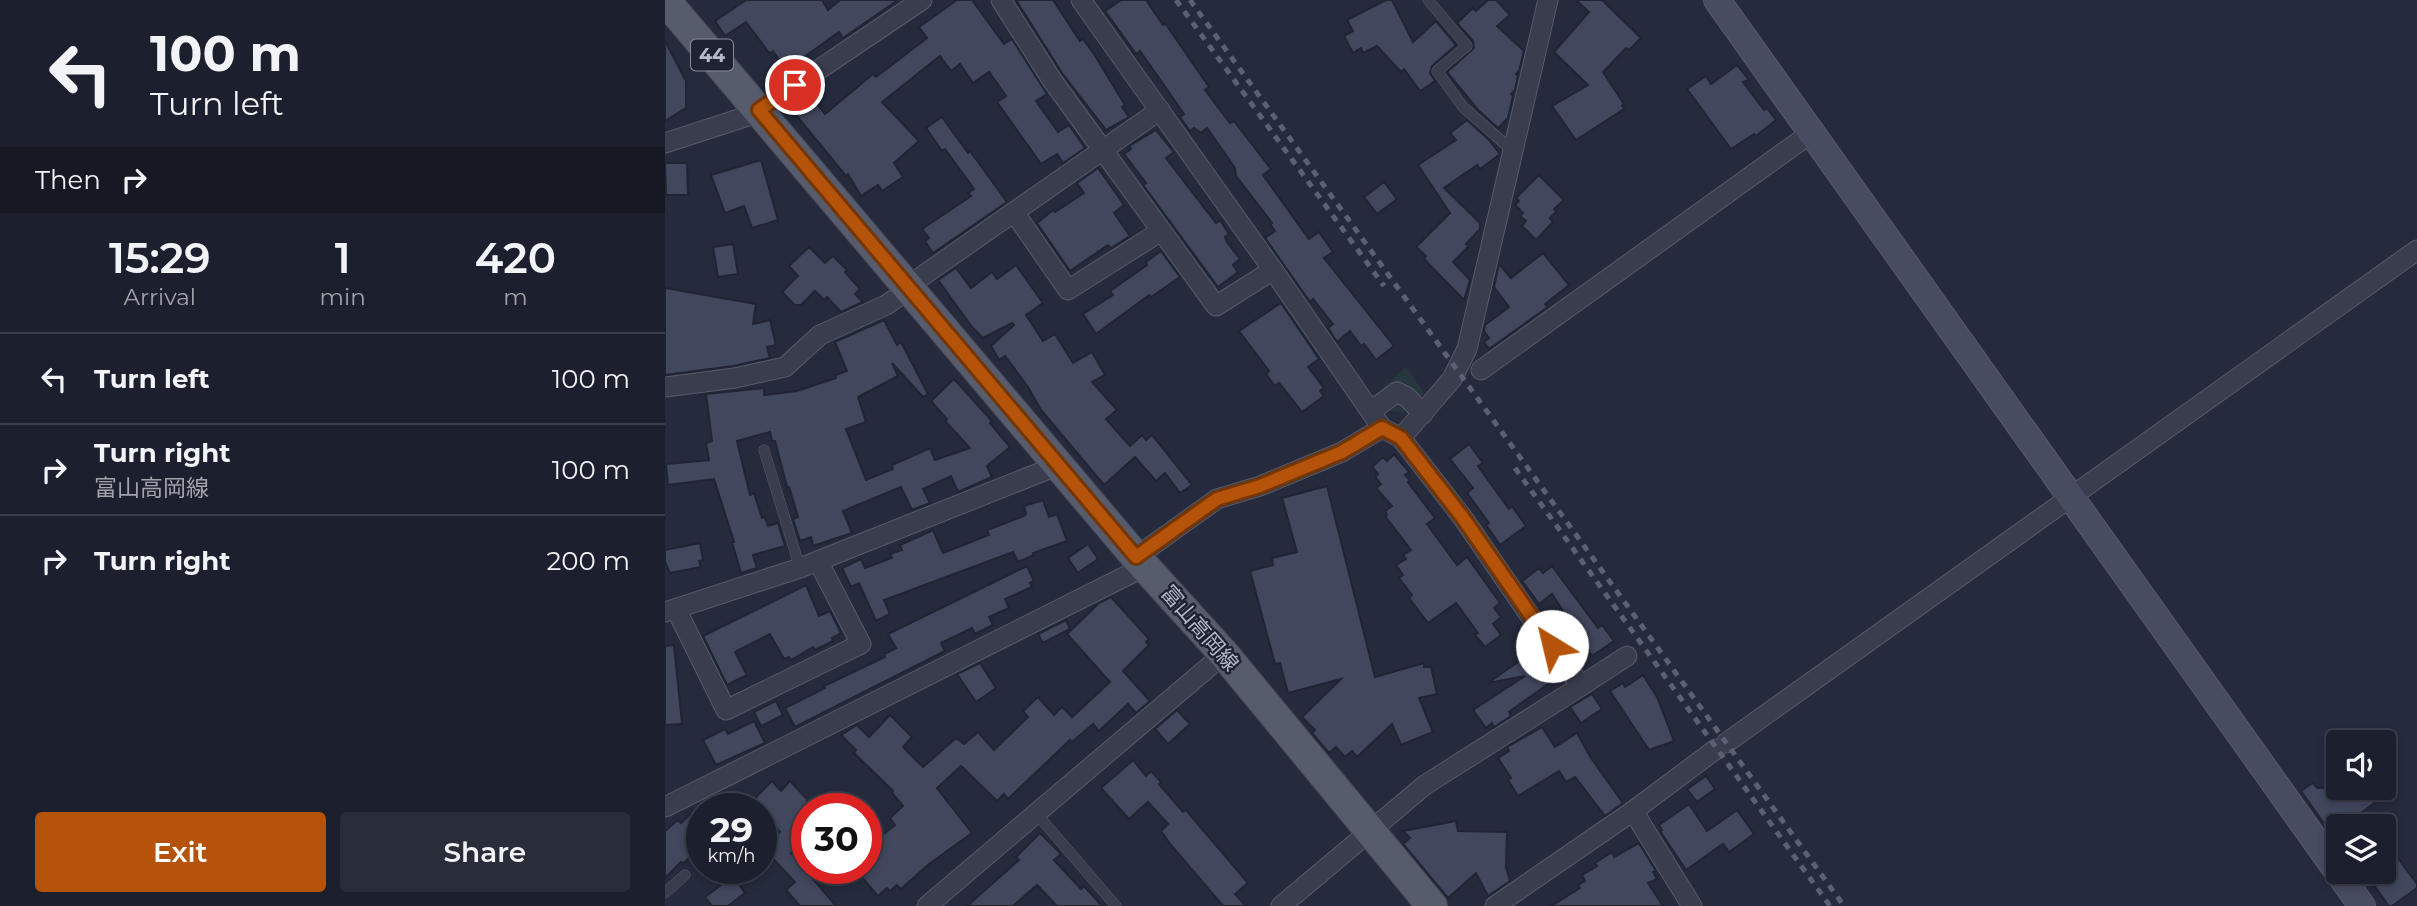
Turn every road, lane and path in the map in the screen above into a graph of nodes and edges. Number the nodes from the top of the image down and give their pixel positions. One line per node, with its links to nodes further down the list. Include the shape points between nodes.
1 (666, 0): 8 (main road, 富山高岡線 / 44)
2 (922, 0): 8 (street)
3 (1001, 0): 12 (street)
4 (1081, 0): 9 (street)
5 (1428, 0): 13 (lane, via 1467,46 1437,71 1464,107)
6 (1548, 0): 13 (street)
7 (1717, 0): 10 (street)
8 (759, 110): 11 (street); 18 (main road, 富山高岡線 / 44)
9 (1160, 110): 12 (street); 17 (street)
10 (1811, 133): 19 (street); 27 (street)
11 (665, 143)
12 (1102, 150): 14 (street); 15 (street)
13 (1513, 151): 22 (street, via 1467,349 1452,379)
14 (1014, 212): 15 (street, via 1068,290); 18 (street)
15 (1161, 231): 17 (street, via 1216,306)
16 (2417, 250): 27 (street)
17 (1273, 270): 21 (street)
18 (909, 287): 20 (street, via 885,305 820,335 785,367); 26 (main road, 富山高岡線 / 44)
19 (1481, 370)
20 (665, 387)
21 (1371, 411): 22 (street, via 1397,392); 23 (street)
22 (1423, 414): 24 (street)
23 (1382, 428): 24 (street); 28 (street, via 1342,452 1217,499)
24 (1401, 438): 33 (street)
25 (764, 450): 29 (lane)
26 (1059, 465): 28 (main road, 富山高岡線 / 44); 29 (street)
27 (2071, 499): 35 (street); 46 (street)
28 (1141, 562): 31 (main road, 富山高岡線 / 44); 34 (street)
29 (809, 565): 30 (street); 30 (street, via 861,644 726,710)
30 (671, 610)
31 (1224, 654): 36 (street); 37 (main road, 富山高岡線 / 44)
32 (1627, 656): 33 (street)
33 (1581, 686): 37 (street, via 1425,785)
34 (665, 807)
35 (1633, 811): 44 (street); 45 (street)
36 (1036, 813): 40 (street); 41 (lane)
37 (1369, 832): 42 (street); 43 (main road, 富山高岡線 / 44)
38 (685, 875): 39 (lane)
39 (665, 893)
40 (927, 906)
41 (1116, 906)
42 (1281, 906)
43 (1432, 906)
44 (1495, 906)
45 (1692, 906)
46 (2362, 906)

